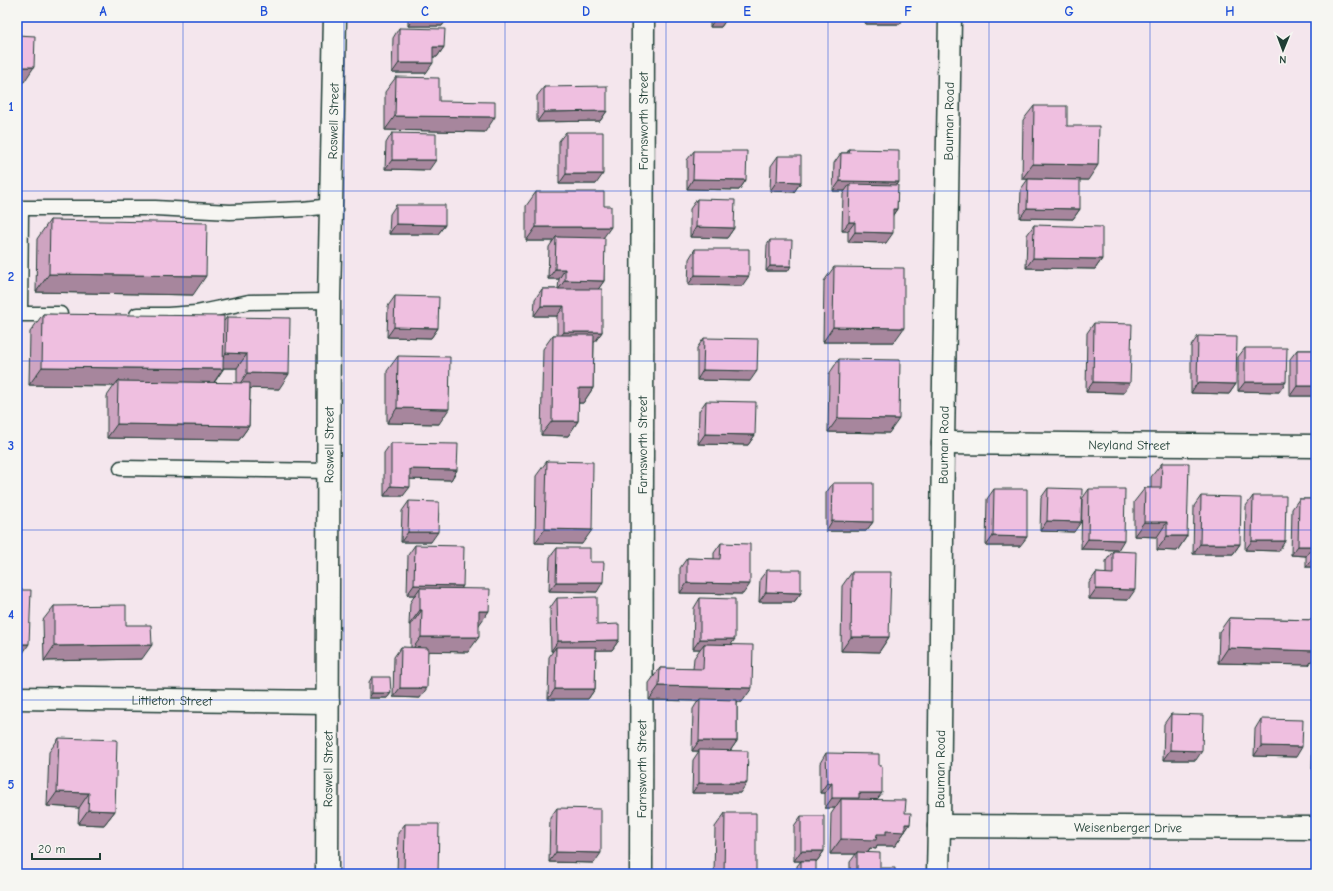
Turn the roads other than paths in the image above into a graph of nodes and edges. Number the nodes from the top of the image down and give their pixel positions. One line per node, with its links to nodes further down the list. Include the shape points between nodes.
1 (335, 17): 4 (street, Roswell Street)
2 (644, 17): 18 (street, Farnsworth Street)
3 (950, 17): 9 (street, Bauman Road)
4 (332, 206): 5 (street, Roswell Street); 7 (lane, via 230,212 155,208 21,208)
5 (329, 301): 8 (lane, via 248,302 196,313); 12 (street, Roswell Street)
6 (75, 314): 7 (lane)
7 (18, 315)
8 (121, 315)
9 (943, 443): 10 (street, Neyland Street); 15 (street, Bauman Road)
10 (1316, 446)
11 (120, 468): 12 (lane)
12 (328, 471): 14 (street, Roswell Street)
13 (17, 698): 14 (street, Littleton Street)
14 (328, 702): 17 (street, Roswell Street)
15 (939, 826): 16 (street, Weisenberger Drive); 19 (street, Bauman Road)
16 (1316, 828)
17 (327, 874)
18 (641, 874)
19 (938, 874)

